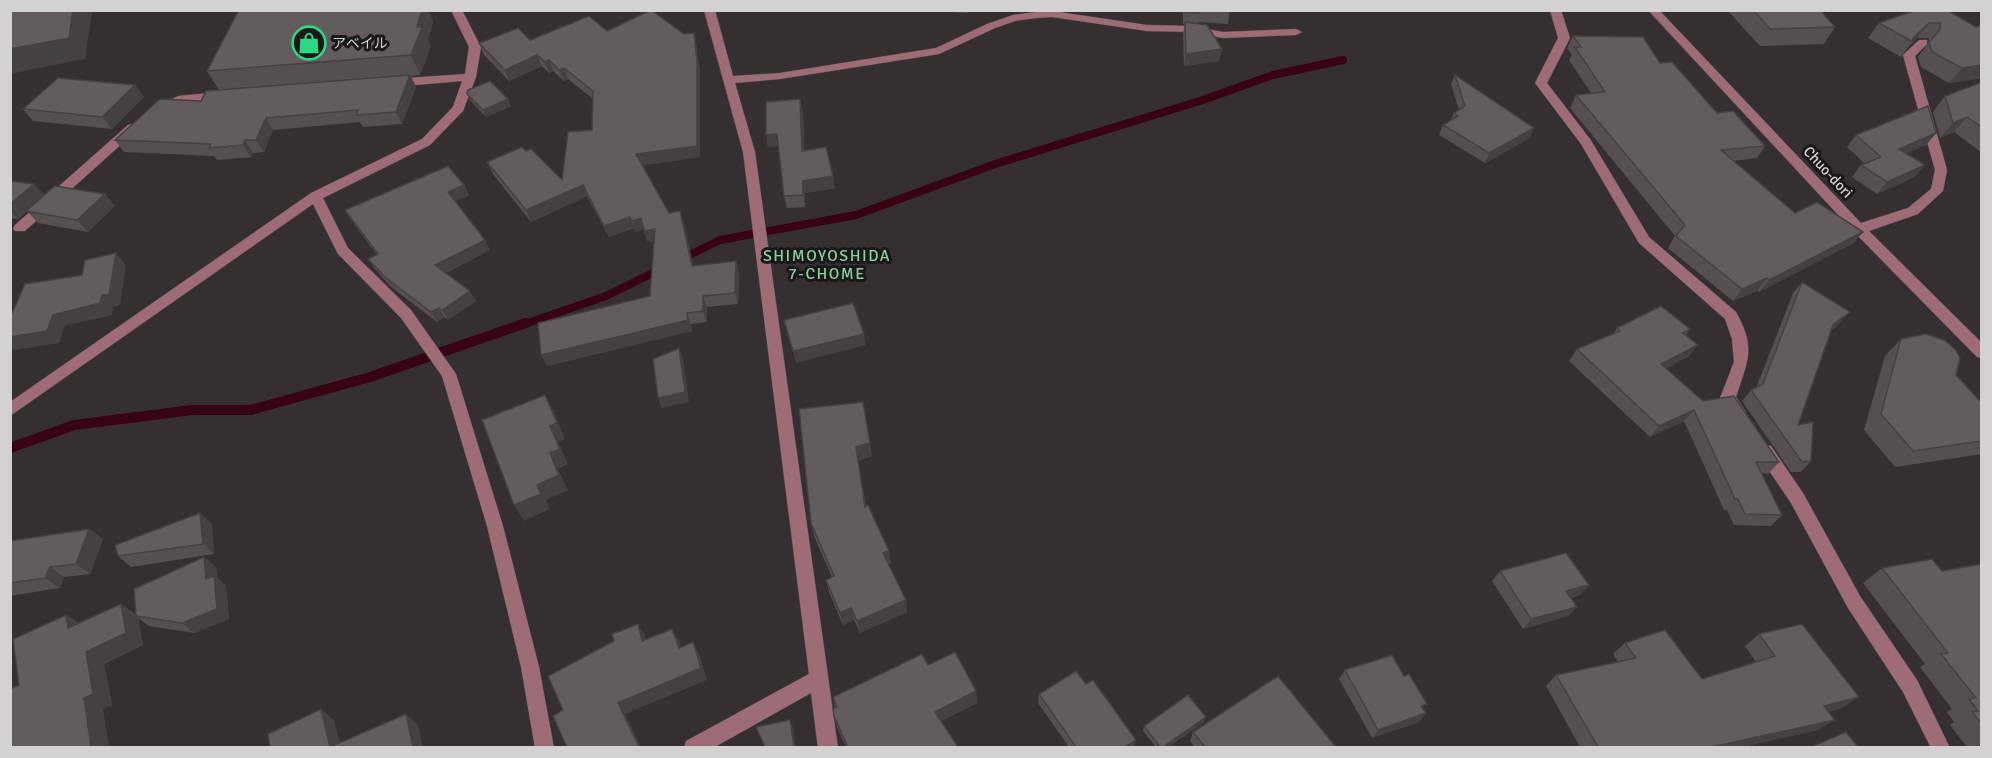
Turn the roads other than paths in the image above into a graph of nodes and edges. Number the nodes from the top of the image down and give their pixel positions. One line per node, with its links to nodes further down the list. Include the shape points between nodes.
1 (456, 10): 7 (street, via 475,47)
2 (709, 10): 8 (street)
3 (1555, 10): 16 (street, via 1564,38 1541,82 1586,142 1644,240 1731,316 1741,364 1728,398)
4 (1653, 10): 13 (street, Chuo-dori)
5 (1296, 32): 8 (street, via 1223,36 1191,29 1036,15 991,26 939,51 780,76)
6 (1923, 42): 13 (street, via 1909,55 1941,170 1937,191 1913,211)
7 (470, 77): 9 (street); 11 (street, via 459,108 426,142)
8 (729, 80): 18 (street, via 748,152)
9 (376, 84)
10 (236, 95): 12 (street, via 178,100 164,106 128,132)
11 (316, 196): 15 (street); 19 (street, via 343,251 406,314 449,374 495,526 530,667)
12 (20, 228)
13 (1859, 229): 14 (street, Chuo-dori)
14 (1982, 353)
15 (10, 410)
16 (1747, 425)
17 (1759, 443): 22 (street, via 1797,498 1854,602 1910,686)
18 (820, 678): 20 (street); 21 (street)
19 (545, 747)
20 (693, 747)
21 (828, 747)
22 (1941, 747)

